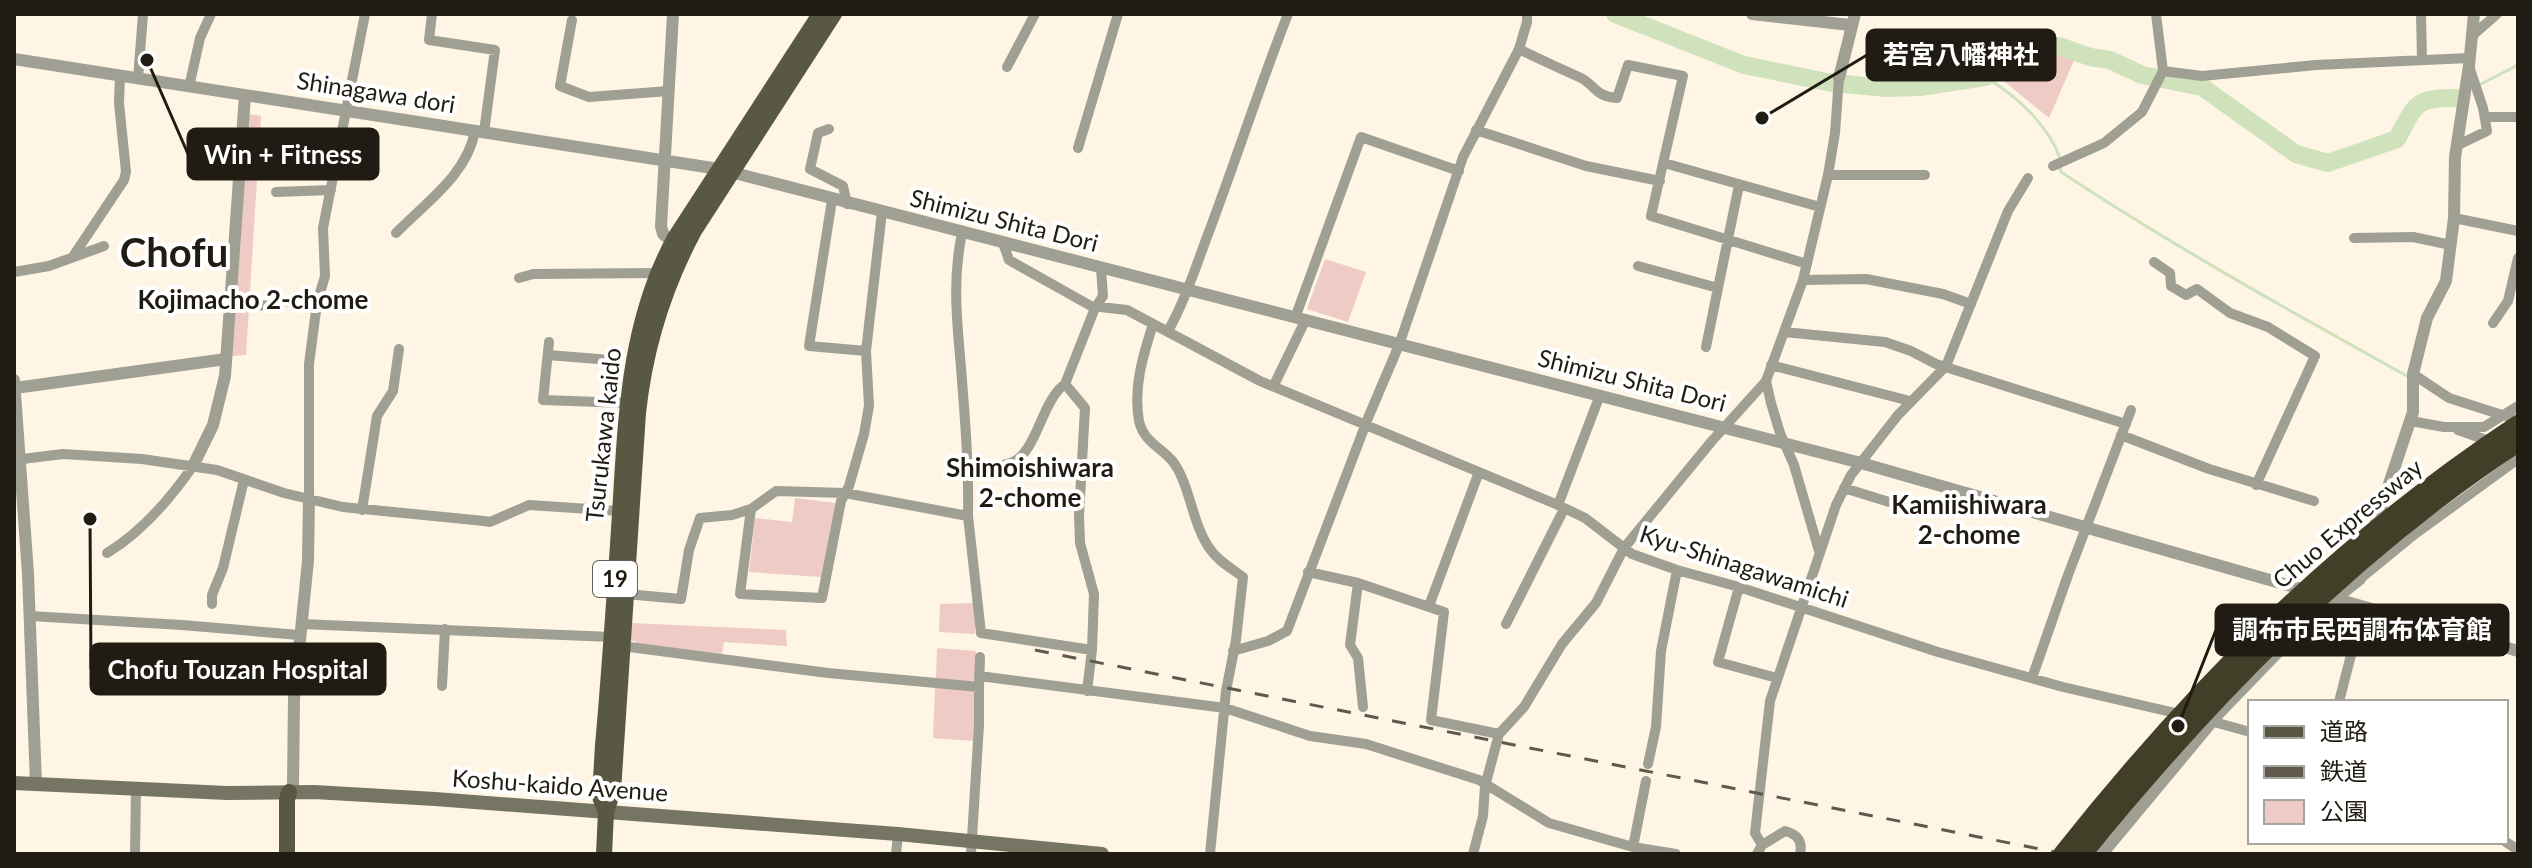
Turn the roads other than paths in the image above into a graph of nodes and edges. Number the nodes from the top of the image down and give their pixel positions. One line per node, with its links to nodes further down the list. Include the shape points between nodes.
1 (143, 14): 28 (street)
2 (211, 14): 29 (street)
3 (365, 14): 32 (street)
4 (432, 14): 37 (street, via 429,40 495,50)
5 (673, 14): 30 (street)
6 (820, 14): 43 (main road, Tsurukawa kaido / 19)
7 (834, 14): 43 (main road, Tsurukawa kaido / 19)
8 (1035, 14): 24 (street)
9 (1118, 14): 39 (street)
10 (1288, 14): 77 (street)
11 (1527, 14): 20 (street)
12 (1752, 14): 17 (street)
13 (2156, 14): 25 (street)
14 (2421, 14): 22 (street)
15 (2474, 14): 19 (street)
16 (2497, 14): 19 (street)
17 (1853, 19): 27 (street)
18 (572, 20): 30 (street, via 560,86 589,97)
19 (2473, 35): 23 (street)
20 (1519, 49): 36 (street); 41 (street, via 1583,78 1600,96 1611,98 1617,98 1628,65 1683,76)
21 (14, 59): 26 (street, Shinagawa dori)
22 (2422, 59): 23 (street); 25 (street, via 2202,76)
23 (2469, 62): 33 (street); 38 (street)
24 (1007, 67)
25 (2163, 71): 42 (street, via 2142,112 2104,143)
26 (120, 76): 28 (street, Shinagawa dori); 66 (street, via 124,180)
27 (1839, 78): 45 (street)
28 (138, 79): 29 (street, Shinagawa dori)
29 (189, 87): 31 (street, Shinagawa dori)
30 (669, 91): 40 (street)
31 (245, 95): 32 (street, Shinagawa dori); 93 (street)
32 (346, 111): 37 (street, Shinagawa dori); 50 (street)
33 (2485, 117): 34 (street); 38 (street, via 2487,131)
34 (2518, 117)
35 (829, 129): 53 (street, via 818,133 810,169 843,186)
36 (1476, 130): 44 (street); 48 (street, via 1586,166)
37 (479, 132): 40 (street, Shinagawa dori); 58 (street, via 456,174)
38 (2456, 146): 56 (street)
39 (1078, 148)
40 (664, 160): 43 (street, Shinagawa dori); 62 (street, via 661,226)
41 (1664, 163): 48 (street); 49 (street)
42 (2053, 166)
43 (725, 171): 52 (street, Shimizu Shita Dori); 62 (main road, Tsurukawa kaido / 19); 144 (main road, 19, via 675,268 648,350 638,413)
44 (1459, 171): 82 (street, via 1361,137); 88 (street)
45 (1828, 175): 46 (street); 54 (street)
46 (1925, 175)
47 (2028, 178): 79 (street, via 2008,211)
48 (1660, 181): 61 (street, via 1651,216)
49 (1739, 185): 54 (street); 61 (street)
50 (331, 190): 51 (street); 78 (street, via 323,228 325,276)
51 (276, 192)
52 (832, 200): 53 (street, Shimizu Shita Dori); 91 (street, via 809,346)
53 (847, 204): 55 (street, Shimizu Shita Dori)
54 (1820, 207): 69 (street)
55 (882, 212): 59 (street, Shimizu Shita Dori); 91 (street)
56 (2454, 218): 57 (street); 64 (street)
57 (2518, 231)
58 (396, 233)
59 (962, 233): 63 (street, Shimizu Shita Dori); 121 (street, via 955,315)
60 (2354, 238): 64 (street, via 2413,237)
61 (1728, 240): 69 (street); 76 (street)
62 (673, 242): 73 (main road, Tsurukawa kaido / 19)
63 (1003, 243): 71 (street, Shimizu Shita Dori); 81 (street, Kyu-Shinagawamichi, via 1009,260)
64 (2451, 245): 97 (street, via 2446,281 2427,318)
65 (104, 246): 66 (street)
66 (74, 255): 72 (street)
67 (2518, 258): 83 (street, via 2508,301)
68 (2154, 262): 124 (street, via 2170,273 2171,286 2179,291 2186,295 2197,289 2230,313 2268,327 2315,356)
69 (1807, 264): 75 (street)
70 (1638, 266): 76 (street)
71 (1101, 269): 77 (street, Shimizu Shita Dori); 81 (street, via 1103,296)
72 (14, 272)
73 (658, 273): 74 (street); 105 (main road, Tsurukawa kaido / 19, via 639,334)
74 (519, 278)
75 (1803, 280): 79 (street, via 1866,279); 86 (street)
76 (1718, 288): 89 (street)
77 (1187, 290): 82 (street, Shimizu Shita Dori); 85 (street)
78 (317, 303): 80 (street); 127 (street, via 309,364)
79 (1971, 304): 96 (street)
80 (254, 305)
81 (1095, 308): 84 (street, Kyu-Shinagawamichi, via 1127,310); 100 (street)
82 (1300, 319): 88 (street, Shimizu Shita Dori); 101 (street)
83 (2493, 323)
84 (1153, 324): 85 (street, Kyu-Shinagawamichi); 156 (street, via 1138,376 1141,429 1173,462 1212,552 1243,577)
85 (1168, 331): 101 (street, Kyu-Shinagawamichi)
86 (1784, 332): 95 (street); 96 (street, via 1885,342)
87 (549, 342): 92 (street)
88 (1399, 345): 103 (street, Shimizu Shita Dori); 110 (street)
89 (1706, 347)
90 (399, 349): 132 (street, via 393,391 377,416)
91 (866, 351): 126 (street, via 869,406)
92 (548, 355): 94 (street); 105 (street, via 543,400)
93 (226, 359): 102 (street); 120 (street, via 213,425)
94 (610, 360)
95 (1771, 365): 99 (street); 104 (street)
96 (1946, 366): 104 (street); 111 (street)
97 (2413, 374): 108 (street, via 2449,398); 109 (street)
98 (14, 380): 102 (street)
99 (1766, 381): 112 (street); 115 (street)
100 (1065, 384): 121 (street, via 1019,458 1004,465); 155 (street, via 1085,408 1079,516 1080,543 1094,594)
101 (1274, 385): 110 (street, Kyu-Shinagawamichi)
102 (14, 388): 118 (street)
103 (1600, 395): 112 (street, Shimizu Shita Dori); 130 (street)
104 (1910, 401): 119 (street)
105 (627, 403): 133 (main road, Tsurukawa kaido / 19)
106 (2518, 406): 108 (street)
107 (2131, 410): 111 (street)
108 (2514, 419): 113 (street, via 2484,427); 192 (highway, Chuo Expressway, bridge, via 2325,570 2244,646 2160,735)
109 (2411, 421): 113 (street); 141 (street)
110 (1366, 423): 122 (street, Kyu-Shinagawamichi); 140 (street)
111 (2126, 424): 114 (street)
112 (1724, 427): 115 (street, Shimizu Shita Dori); 136 (street)
113 (2444, 427): 117 (street, via 2476,435)
114 (2121, 435): 124 (street); 135 (street)
115 (1786, 443): 119 (street, Shimizu Shita Dori); 138 (street)
116 (2518, 443): 193 (highway, Chuo Expressway, bridge, via 2383,542 2291,625 2173,747)
117 (2518, 456): 141 (street)
118 (22, 459): 120 (street, via 63,454); 150 (street)
119 (1861, 463): 125 (street); 135 (street, Shimizu Shita Dori)
120 (193, 466): 123 (street); 137 (street, via 173,495)
121 (969, 467): 134 (street)
122 (1479, 472): 130 (street, Kyu-Shinagawamichi); 147 (street)
123 (244, 480): 127 (street); 146 (street)
124 (2256, 485): 128 (street)
125 (1844, 488): 129 (street); 138 (street)
126 (845, 493): 131 (street, via 776,491); 131 (street, via 822,598 740,594); 134 (street)
127 (309, 498): 132 (street); 152 (street)
128 (2314, 501)
129 (1889, 502)
130 (1561, 507): 136 (street, Kyu-Shinagawamichi); 151 (street)
131 (751, 509): 144 (street, via 700,518 681,599)
132 (362, 510): 133 (street, via 490,522 529,505)
133 (620, 511): 154 (main road, Tsurukawa kaido / 19)
134 (968, 516): 155 (street, via 981,633)
135 (2088, 527): 145 (street, Shimizu Shita Dori); 160 (street)
136 (1624, 548): 139 (street, Kyu-Shinagawamichi); 169 (street, via 1596,603 1562,644 1524,707)
137 (107, 553)
138 (1819, 553): 148 (street)
139 (1677, 570): 143 (street, Kyu-Shinagawamichi); 170 (street)
140 (1308, 572): 142 (street); 156 (street, via 1287,631)
141 (2360, 579): 145 (street)
142 (1358, 583): 147 (street); 165 (street, via 1350,645 1358,658)
143 (1739, 587): 148 (street, Kyu-Shinagawamichi); 159 (street, via 1718,662)
144 (626, 594): 154 (main road, 19)
145 (2336, 598): 149 (street, Shimizu Shita Dori); 167 (street)
146 (212, 604)
147 (1429, 606): 169 (street, via 1444,612 1431,720)
148 (1802, 608): 159 (street); 160 (street, Kyu-Shinagawamichi)
149 (2363, 608): 157 (street, Shimizu Shita Dori); 164 (street)
150 (30, 616): 152 (street); 173 (street)
151 (1506, 624)
152 (300, 629): 153 (street); 176 (street)
153 (445, 629): 154 (street); 162 (street)
154 (617, 642): 161 (street, via 828,673); 177 (main road, 19, via 612,798)
155 (1092, 650): 163 (street)
156 (1233, 651): 166 (street)
157 (2518, 651)
158 (980, 657): 161 (street)
159 (1777, 678): 182 (street, via 1760,769 1755,833)
160 (2032, 678): 167 (street, Kyu-Shinagawamichi)
161 (979, 681): 163 (street); 180 (street)
162 (442, 686)
163 (1087, 691): 166 (street)
164 (2340, 700)
165 (1363, 707)
166 (1225, 708): 174 (street, via 1310,736 1366,744); 188 (street)
167 (2212, 721): 168 (street, Kyu-Shinagawamichi); 194 (street)
168 (2248, 731)
169 (1499, 734): 174 (street)
170 (1648, 764)
171 (1646, 781): 179 (street)
172 (17, 783): 173 (main road, Koshu-kaido Avenue)
173 (36, 784): 175 (main road, Koshu-kaido Avenue)
174 (1485, 786): 179 (street, via 1549,823); 189 (street)
175 (136, 789): 176 (main road, Koshu-kaido Avenue); 183 (street)
176 (289, 792): 177 (main road, Koshu-kaido Avenue); 184 (main road)
177 (606, 812): 178 (main road, Koshu-kaido Avenue); 185 (main road, 19)
178 (898, 834): 180 (main road, Koshu-kaido Avenue); 186 (street)
179 (1633, 847): 190 (street)
180 (971, 848): 181 (main road, Koshu-kaido Avenue)
181 (1020, 850): 187 (main road, Koshu-kaido Avenue)
182 (1759, 852): 191 (street, via 1785,831 1799,839)
183 (135, 854)
184 (287, 854)
185 (604, 854)
186 (896, 854)
187 (1102, 854)
188 (1210, 854)
189 (1473, 854)
190 (1676, 854)
191 (1800, 854)
192 (2062, 854)
193 (2083, 854)
194 (2102, 854)

